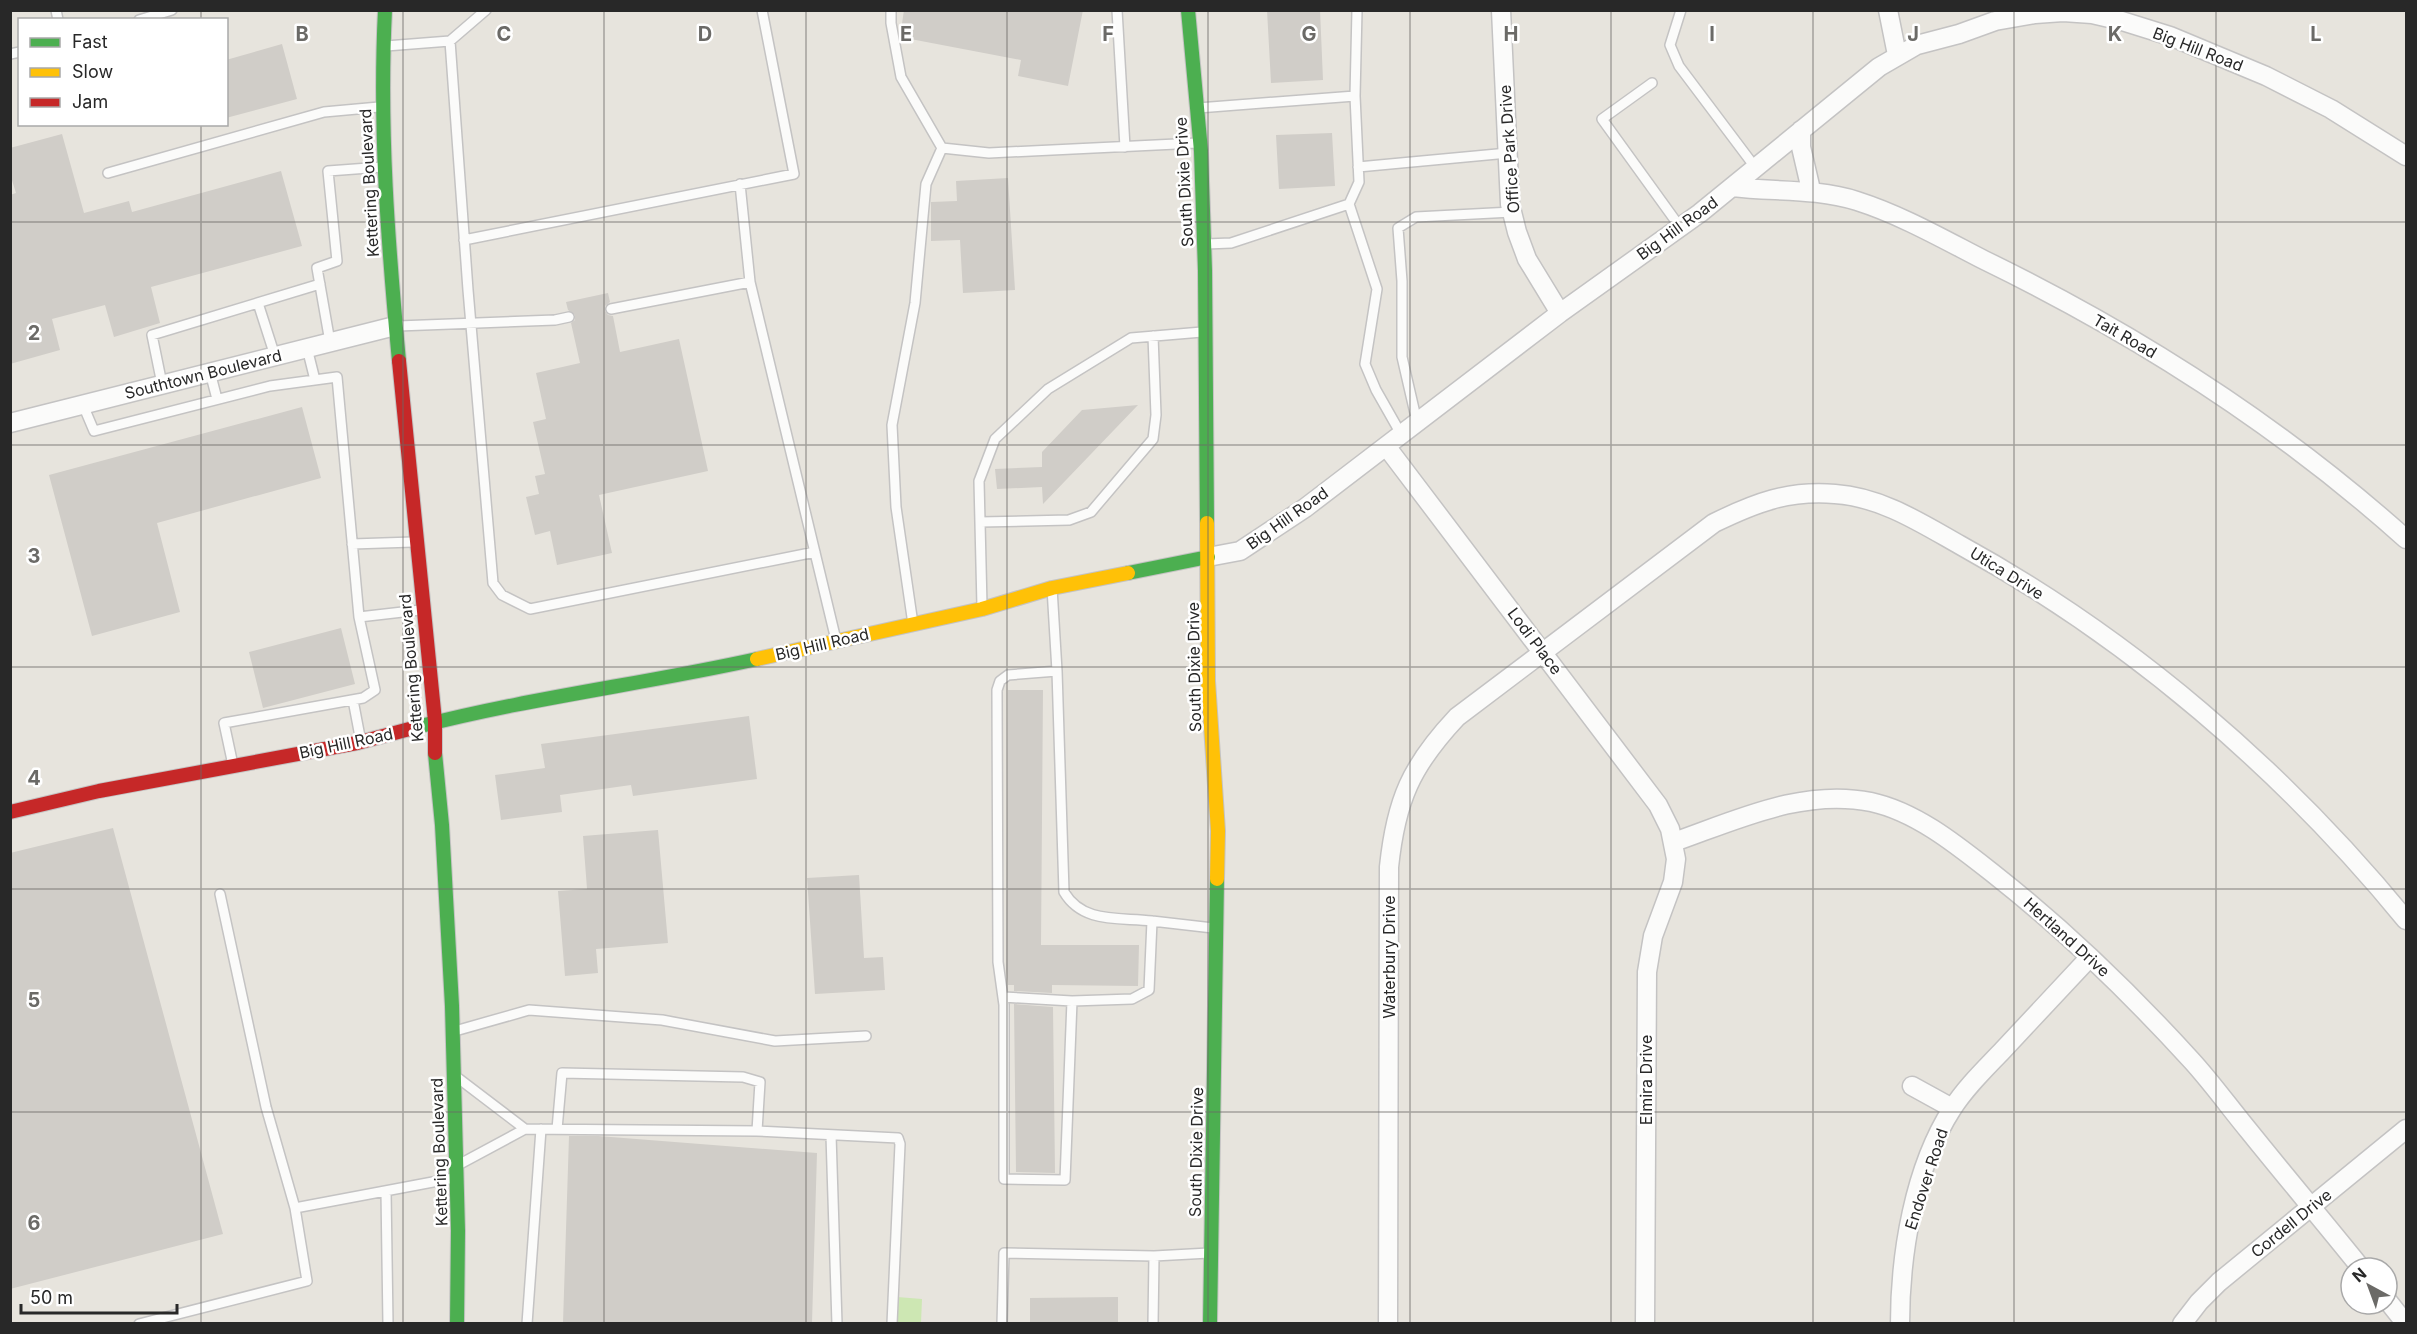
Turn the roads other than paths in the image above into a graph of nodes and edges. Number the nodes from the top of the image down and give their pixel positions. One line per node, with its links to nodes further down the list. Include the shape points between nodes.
1 (172, 10): 12 (lane)
2 (386, 10): 14 (main road, Kettering Boulevard)
3 (486, 10): 13 (lane)
4 (762, 10): 30 (lane, via 794,174)
5 (891, 10): 23 (lane, via 901,77)
6 (1117, 10): 22 (lane)
7 (1188, 10): 19 (main road, South Dixie Drive)
8 (1356, 10): 17 (lane)
9 (1501, 10): 24 (street, Office Park Drive)
10 (1681, 10): 28 (lane, via 1670,45 1679,66)
11 (1888, 10): 15 (street)
12 (146, 18)
13 (450, 41): 14 (lane); 36 (lane)
14 (383, 47): 18 (main road, Kettering Boulevard)
15 (1897, 55): 20 (street, Big Hill Road); 25 (street, Big Hill Road, via 1995,21 2044,14 2092,14 2170,36 2266,76 2331,109)
16 (1652, 82): 35 (lane, via 1602,119)
17 (1355, 96): 19 (lane); 27 (lane)
18 (381, 107): 26 (main road, Kettering Boulevard); 29 (lane, via 324,112)
19 (1196, 108): 21 (main road, South Dixie Drive)
20 (1801, 130): 28 (street, Big Hill Road); 32 (street)
21 (1200, 143): 22 (lane); 37 (main road, South Dixie Drive)
22 (1125, 147): 23 (lane, via 989,153)
23 (942, 148): 70 (lane, via 926,184 915,303 892,425 897,507)
24 (1508, 153): 27 (lane); 34 (street, Office Park Drive)
25 (2406, 156)
26 (382, 167): 39 (lane, via 328,171 338,261 317,268); 45 (main road, Kettering Boulevard)
27 (1359, 167): 33 (lane, via 1359,182)
28 (1755, 167): 31 (street, Big Hill Road)
29 (108, 173)
30 (740, 184): 36 (lane); 38 (lane)
31 (1731, 187): 32 (street, Tait Road); 35 (street, Big Hill Road)
32 (1811, 190): 61 (street, Tait Road, via 1887,212 2037,286 2156,353 2271,430)
33 (1349, 204): 37 (lane, via 1231,243); 58 (lane, via 1377,289 1365,364)
34 (1512, 212): 42 (street, Office Park Drive, via 1527,259); 56 (lane, via 1416,217 1398,228 1402,357)
35 (1680, 227): 42 (street, Big Hill Road)
36 (464, 240): 44 (lane)
37 (1204, 244): 46 (main road, South Dixie Drive)
38 (750, 282): 41 (lane); 64 (lane)
39 (320, 284): 40 (lane); 48 (lane)
40 (258, 303): 50 (lane); 53 (lane, via 152,335)
41 (611, 309)
42 (1560, 313): 56 (street, Big Hill Road)
43 (569, 317): 44 (lane)
44 (471, 324): 45 (lane); 64 (lane, via 494,583 502,595 530,609)
45 (395, 326): 48 (street, Southtown Boulevard); 62 (main road, Kettering Boulevard)
46 (1205, 332): 47 (lane); 65 (main road, South Dixie Drive)
47 (1153, 336): 60 (lane, via 1131,338 1048,389 994,439 979,481); 60 (lane, via 1154,439 1091,512 1069,520)
48 (330, 342): 49 (street, Southtown Boulevard)
49 (307, 348): 50 (street, Southtown Boulevard); 52 (lane)
50 (275, 356): 51 (street, Southtown Boulevard)
51 (210, 372): 53 (street, Southtown Boulevard); 54 (lane)
52 (315, 380): 54 (lane); 63 (lane, via 337,378)
53 (162, 384): 55 (street, Southtown Boulevard)
54 (217, 399): 55 (lane, via 94,431)
55 (83, 405): 57 (street, Southtown Boulevard)
56 (1417, 422): 58 (street, Big Hill Road)
57 (10, 423)
58 (1401, 434): 59 (street, Big Hill Road)
59 (1386, 446): 65 (street, Big Hill Road, via 1305,508 1240,551); 72 (street, Lodi Place)
60 (980, 522): 67 (lane)
61 (2406, 539)
62 (416, 542): 63 (lane); 68 (main road, Kettering Boulevard)
63 (352, 544): 69 (lane)
64 (815, 552): 71 (lane)
65 (1208, 557): 66 (main road, Big Hill Road); 83 (main road, South Dixie Drive, via 1208,681 1218,831)
66 (1052, 588): 67 (main road, Big Hill Road); 73 (lane)
67 (982, 609): 70 (main road, Big Hill Road)
68 (423, 610): 69 (lane); 75 (main road, Kettering Boulevard)
69 (359, 617): 74 (lane, via 375,690)
70 (913, 624): 71 (main road, Big Hill Road)
71 (836, 640): 75 (main road, Big Hill Road)
72 (1544, 653): 79 (street, Lodi Place, via 1658,805); 81 (street, Utica Drive, via 1714,524 1745,507 1802,493 1864,499 1899,511 1985,559 2082,620 2154,674 2227,734 2302,804); 114 (street, Waterbury Drive, via 1457,717 1432,743 1412,774 1392,837)
73 (1057, 670): 82 (lane, via 1064,892 1077,910 1092,916); 85 (lane, via 1008,675 997,690 998,962)
74 (353, 700): 76 (lane); 77 (lane, via 225,723)
75 (435, 721): 76 (main road, Big Hill Road); 87 (main road, Kettering Boulevard)
76 (361, 742): 77 (main road, Big Hill Road)
77 (233, 765): 78 (main road, Big Hill Road)
78 (10, 812)
79 (1674, 842): 84 (street, Hertland Drive, via 1785,804 1837,798 1870,802 1918,821 1967,853); 115 (street, Elmira Drive, via 1673,882 1653,936 1647,972)
80 (220, 894): 101 (lane, via 266,1107)
81 (2406, 920)
82 (1152, 921): 83 (lane); 86 (lane, via 1149,990 1132,999)
83 (1216, 929): 102 (main road, South Dixie Drive)
84 (2090, 957): 91 (street, Endover Road); 100 (street, Hertland Drive, via 2193,1062)
85 (1003, 997): 86 (lane); 86 (lane, via 1004,1179 1065,1180)
86 (1072, 1001)
87 (453, 1031): 88 (lane, via 529,1010 662,1020 775,1041); 89 (main road, Kettering Boulevard)
88 (866, 1036)
89 (454, 1075): 92 (lane); 98 (main road, Kettering Boulevard)
90 (1912, 1086): 91 (street, Endover Road)
91 (1952, 1108): 116 (street, Endover Road, via 1930,1155 1910,1217)
92 (525, 1129): 93 (lane); 98 (lane)
93 (541, 1129): 94 (lane); 108 (lane)
94 (557, 1129): 96 (lane); 96 (lane, via 562,1073 743,1077 760,1082)
95 (2406, 1129): 100 (street, Cordell Drive)
96 (757, 1131): 97 (lane)
97 (831, 1135): 109 (lane); 110 (lane, via 885,1135 898,1138 900,1144)
98 (457, 1172): 99 (lane); 107 (main road, Kettering Boulevard)
99 (386, 1191): 101 (lane); 106 (lane)
100 (2311, 1207): 104 (street, Hertland Drive); 117 (street, Cordell Drive, via 2219,1282)
101 (295, 1208): 105 (lane, via 307,1281)
102 (1211, 1253): 103 (lane); 113 (main road, South Dixie Drive)
103 (1154, 1256): 111 (lane, via 1004,1253); 112 (lane)
104 (2351, 1256)
105 (139, 1323)
106 (388, 1323)
107 (457, 1323)
108 (527, 1323)
109 (837, 1323)
110 (892, 1323)
111 (1002, 1323)
112 (1153, 1323)
113 (1210, 1323)
114 (1388, 1323)
115 (1645, 1323)
116 (1900, 1323)
117 (2182, 1323)

